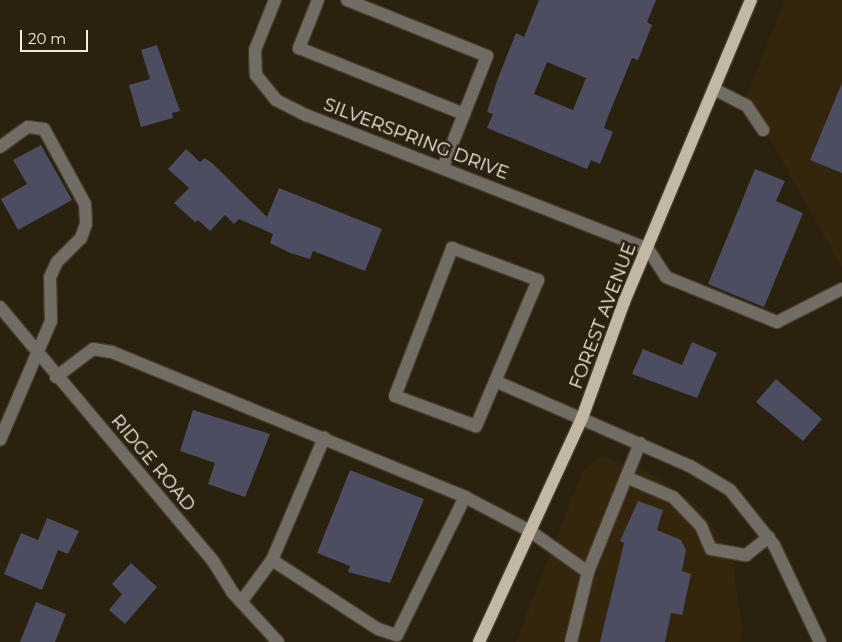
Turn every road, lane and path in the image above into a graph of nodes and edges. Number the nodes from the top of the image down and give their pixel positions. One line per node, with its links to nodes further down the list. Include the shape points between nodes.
1 (275, 0): 9 (street, SILVERSPRING DRIVE, via 255,50 256,75 266,91 306,115)
2 (318, 0): 6 (street, via 298,48)
3 (346, 0): 6 (street, via 487,56)
4 (751, 0): 5 (main road, FOREST AVENUE)
5 (714, 88): 7 (street, via 747,106); 10 (main road, FOREST AVENUE)
6 (464, 114): 9 (street)
7 (763, 130)
8 (3, 144): 13 (street, via 28,128 44,129 85,204 86,224 81,238 57,262 50,277 51,320)
9 (443, 167): 10 (street, SILVERSPRING DRIVE)
10 (648, 249): 11 (street, via 666,278 778,322); 16 (main road, FOREST AVENUE)
11 (842, 289)
12 (0, 307): 13 (street, RIDGE ROAD)
13 (38, 357): 14 (street, RIDGE ROAD); 18 (street)
14 (56, 377): 17 (street, via 94,349 112,352); 26 (street, RIDGE ROAD, via 212,561)
15 (495, 381): 15 (street, via 538,280 452,248 394,396 476,426); 16 (street)
16 (582, 418): 19 (street); 22 (main road, FOREST AVENUE)
17 (324, 438): 21 (street); 24 (street)
18 (0, 440)
19 (640, 443): 20 (street); 23 (street, via 723,485 754,515)
20 (626, 477): 23 (street, via 674,497 701,526 711,549 746,555); 25 (street)
21 (466, 496): 22 (street); 24 (street, via 397,635 378,629)
22 (530, 531): 25 (street); 28 (main road, FOREST AVENUE)
23 (769, 537): 30 (street)
24 (272, 560): 26 (street)
25 (588, 572): 29 (street)
26 (241, 602): 27 (street, RIDGE ROAD)
27 (272, 640)
28 (479, 642)
29 (571, 642)
30 (820, 642)

